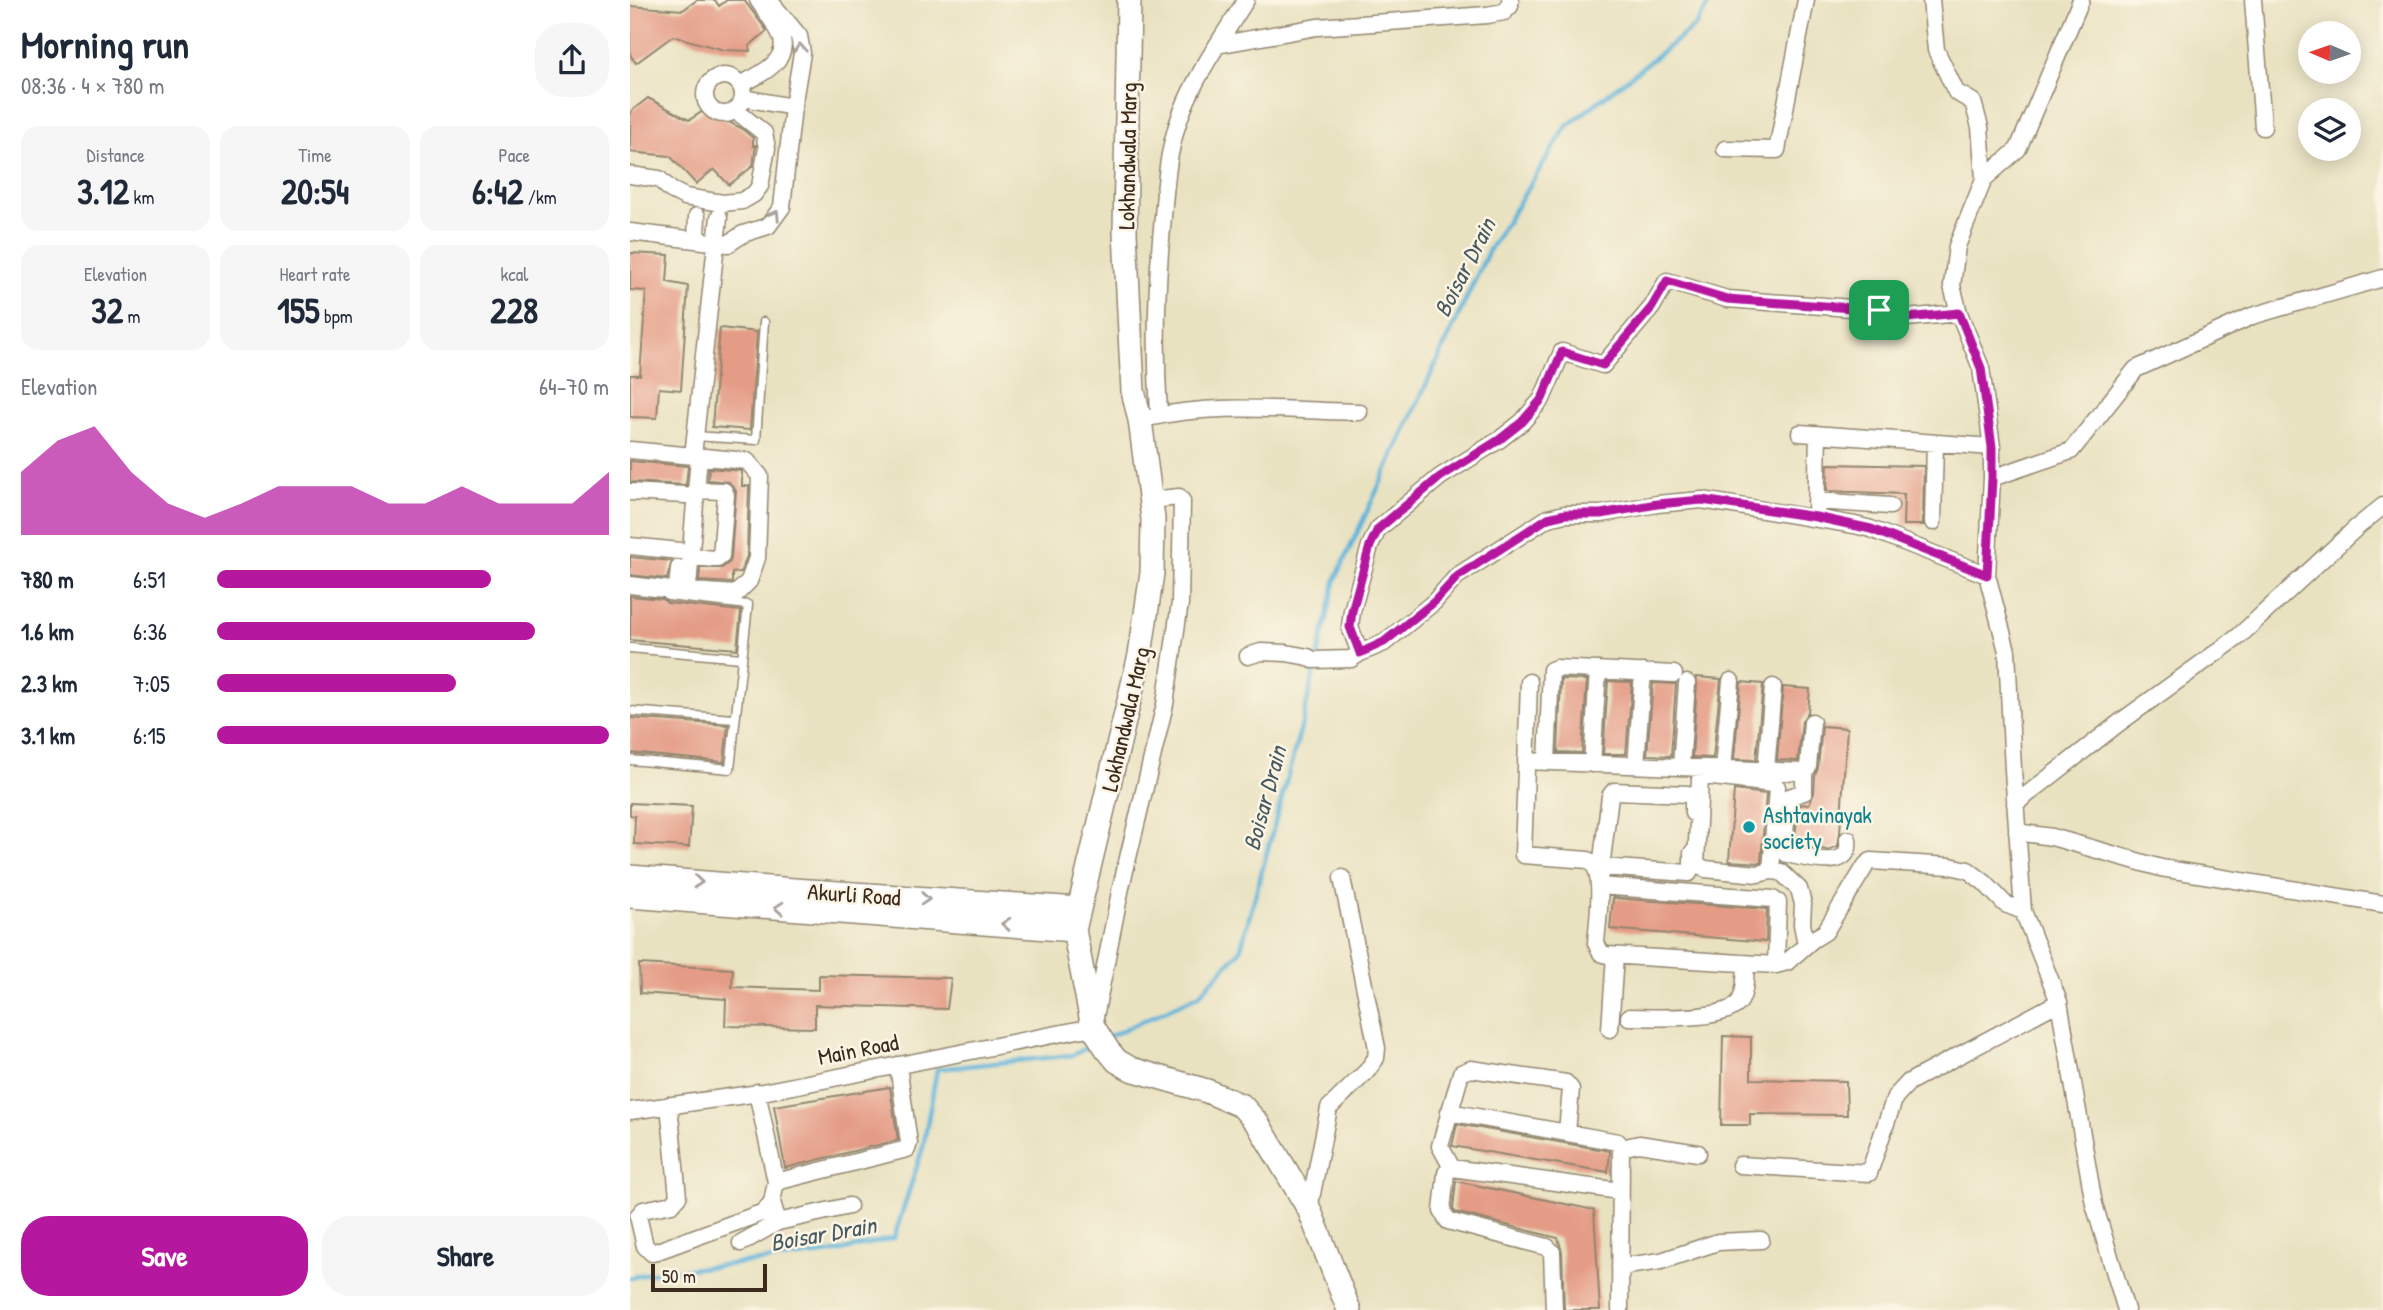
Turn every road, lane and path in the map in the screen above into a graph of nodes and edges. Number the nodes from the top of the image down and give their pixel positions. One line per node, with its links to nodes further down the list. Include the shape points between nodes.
1 (758, 0): 11 (street, via 782,39 780,57)
2 (769, 0): 12 (street, one-way to 2, via 802,53 799,36)
3 (1129, 0): 26 (street, Lokhandwala Marg, via 1125,232 1133,391)
4 (1246, 0): 10 (street)
5 (1510, 0): 10 (street, via 1504,12 1487,15 1317,27)
6 (1806, 0): 14 (street, via 1777,149)
7 (1931, 0): 16 (street, via 1936,50 1956,92 1973,102)
8 (2081, 0): 16 (street, via 2018,149)
9 (2253, 0): 13 (street)
10 (1217, 45): 26 (street, via 1185,104 1168,154)
11 (739, 98): 12 (street); 15 (street, via 764,133 767,148 760,186 754,194 723,203 685,197 659,179)
12 (793, 107): 21 (street, one-way to 12, via 727,244 768,226 782,207)
13 (2263, 127)
14 (1725, 149)
15 (630, 175)
16 (1984, 179): 23 (street, via 1957,246 1952,286)
17 (697, 216): 20 (street)
18 (719, 218): 21 (street)
19 (630, 232): 20 (street)
20 (696, 240): 21 (street)
21 (717, 243): 29 (street)
22 (2383, 278): 34 (street, via 2252,316 2136,369 2071,451)
23 (1959, 313): 31 (street, via 1981,368); 52 (street, via 1885,320 1879,310 1727,299 1667,281 1652,307 1603,365 1562,352 1542,399 1522,422 1440,477 1378,529 1352,611)
24 (764, 322): 29 (lane, via 756,440)
25 (1359, 412): 26 (street, via 1211,409)
26 (1149, 418): 37 (street, Lokhandwala Marg)
27 (1801, 433): 28 (street)
28 (1818, 434): 30 (street); 38 (street)
29 (695, 436): 33 (street)
30 (1936, 443): 31 (street); 43 (street)
31 (1992, 447): 34 (street)
32 (630, 450): 33 (street)
33 (694, 456): 36 (street); 46 (street, via 747,461 756,469 760,477 757,558 749,581 736,594 692,591)
34 (1992, 478): 47 (street)
35 (630, 492): 36 (street)
36 (691, 492): 46 (street); 46 (street, via 724,491 726,495 721,556)
37 (1151, 500): 82 (street, Lokhandwala Marg, via 1152,573 1146,626); 90 (street, via 1179,497 1182,501 1180,603 1165,704 1121,887)
38 (1816, 500): 39 (street); 42 (street)
39 (1856, 504): 40 (street); 44 (street)
40 (1890, 506)
41 (2383, 506): 71 (street, via 2238,637)
42 (1816, 517): 44 (street); 52 (street, via 1702,500 1548,518 1458,576 1384,642)
43 (1933, 522)
44 (1855, 525): 47 (street)
45 (630, 546): 46 (street)
46 (685, 554): 48 (street, via 677,588)
47 (1987, 575): 71 (street, via 2007,651)
48 (630, 585)
49 (630, 592): 53 (lane, via 748,605)
50 (630, 648): 53 (lane)
51 (1248, 656): 52 (street, via 1286,653 1313,660)
52 (1356, 656)
53 (741, 659): 60 (lane)
54 (1598, 670): 55 (street); 64 (street, via 1551,670); 65 (street)
55 (1643, 672): 66 (street); 67 (street, via 1680,678)
56 (1731, 681): 68 (street)
57 (1529, 682): 63 (street)
58 (1773, 687): 69 (street)
59 (630, 711): 60 (lane)
60 (734, 719): 62 (lane, via 730,769)
61 (1812, 722): 70 (street)
62 (630, 760)
63 (1526, 761): 64 (street); 76 (street, via 1523,855 1588,860)
64 (1547, 762): 65 (street)
65 (1592, 764): 66 (street)
66 (1636, 765): 67 (street)
67 (1681, 767): 68 (street)
68 (1723, 769): 69 (street)
69 (1766, 770): 70 (street)
70 (1804, 772): 74 (street, via 1804,792 1788,797 1783,850)
71 (2015, 804): 72 (street)
72 (2017, 832): 80 (street, via 2052,837 2161,868); 81 (street)
73 (1848, 839): 74 (street, via 1847,850 1832,861)
74 (1787, 855): 75 (street)
75 (1779, 874): 75 (street, via 1705,869 1696,864 1700,779 1777,787); 83 (street, via 1799,889)
76 (1600, 876): 76 (street, via 1614,791 1693,797 1689,873); 84 (street, via 1596,943 1601,953); 86 (street, via 1775,900)
77 (630, 877): 82 (street, Akurli Road, one-way to 82)
78 (1342, 878): 105 (street, via 1377,1048 1367,1071 1329,1108)
79 (630, 896): 82 (street, Akurli Road, one-way to 79)
80 (2383, 904)
81 (2023, 911): 83 (street, via 2005,904 1968,870 1871,861 1825,932); 87 (street)
82 (1076, 919): 90 (street, Lokhandwala Marg)
83 (1806, 945): 86 (street, via 1787,962)
84 (1615, 956): 85 (street); 89 (street)
85 (1746, 964): 86 (street); 88 (street, via 1740,1001 1731,1010 1712,1015)
86 (1776, 965)
87 (2059, 1002): 99 (street, via 1909,1082 1895,1097 1869,1173); 113 (street, via 2094,1204)
88 (1629, 1017)
89 (1610, 1029)
90 (1098, 1036): 91 (street, Main Road); 105 (street, via 1116,1061 1131,1069 1242,1106 1258,1124)
91 (898, 1065): 92 (street, Main Road); 101 (street, via 907,1149)
92 (757, 1093): 93 (street, Main Road); 101 (street)
93 (669, 1105): 94 (street, Main Road); 103 (street, via 678,1197 672,1204 643,1210 638,1216 645,1246 652,1253 764,1212)
94 (630, 1111)
95 (1449, 1112): 96 (street); 96 (street, via 1461,1073 1471,1069 1566,1083 1571,1088); 100 (street, via 1440,1146)
96 (1567, 1132): 97 (street, via 1612,1140)
97 (1621, 1148): 98 (street, via 1639,1144); 102 (street)
98 (1698, 1153)
99 (1740, 1166)
100 (1452, 1168): 102 (street); 111 (street, via 1446,1173 1443,1211 1448,1221 1547,1247 1552,1252)
101 (776, 1182): 103 (street)
102 (1620, 1191): 109 (street)
103 (772, 1202): 106 (street)
104 (849, 1206): 106 (street)
105 (1309, 1209): 110 (street)
106 (778, 1222): 108 (street)
107 (1761, 1240): 109 (street, via 1718,1242 1661,1261)
108 (741, 1243)
109 (1620, 1267): 112 (street)
110 (1349, 1310)
111 (1554, 1310)
112 (1620, 1310)
113 (2126, 1310)

